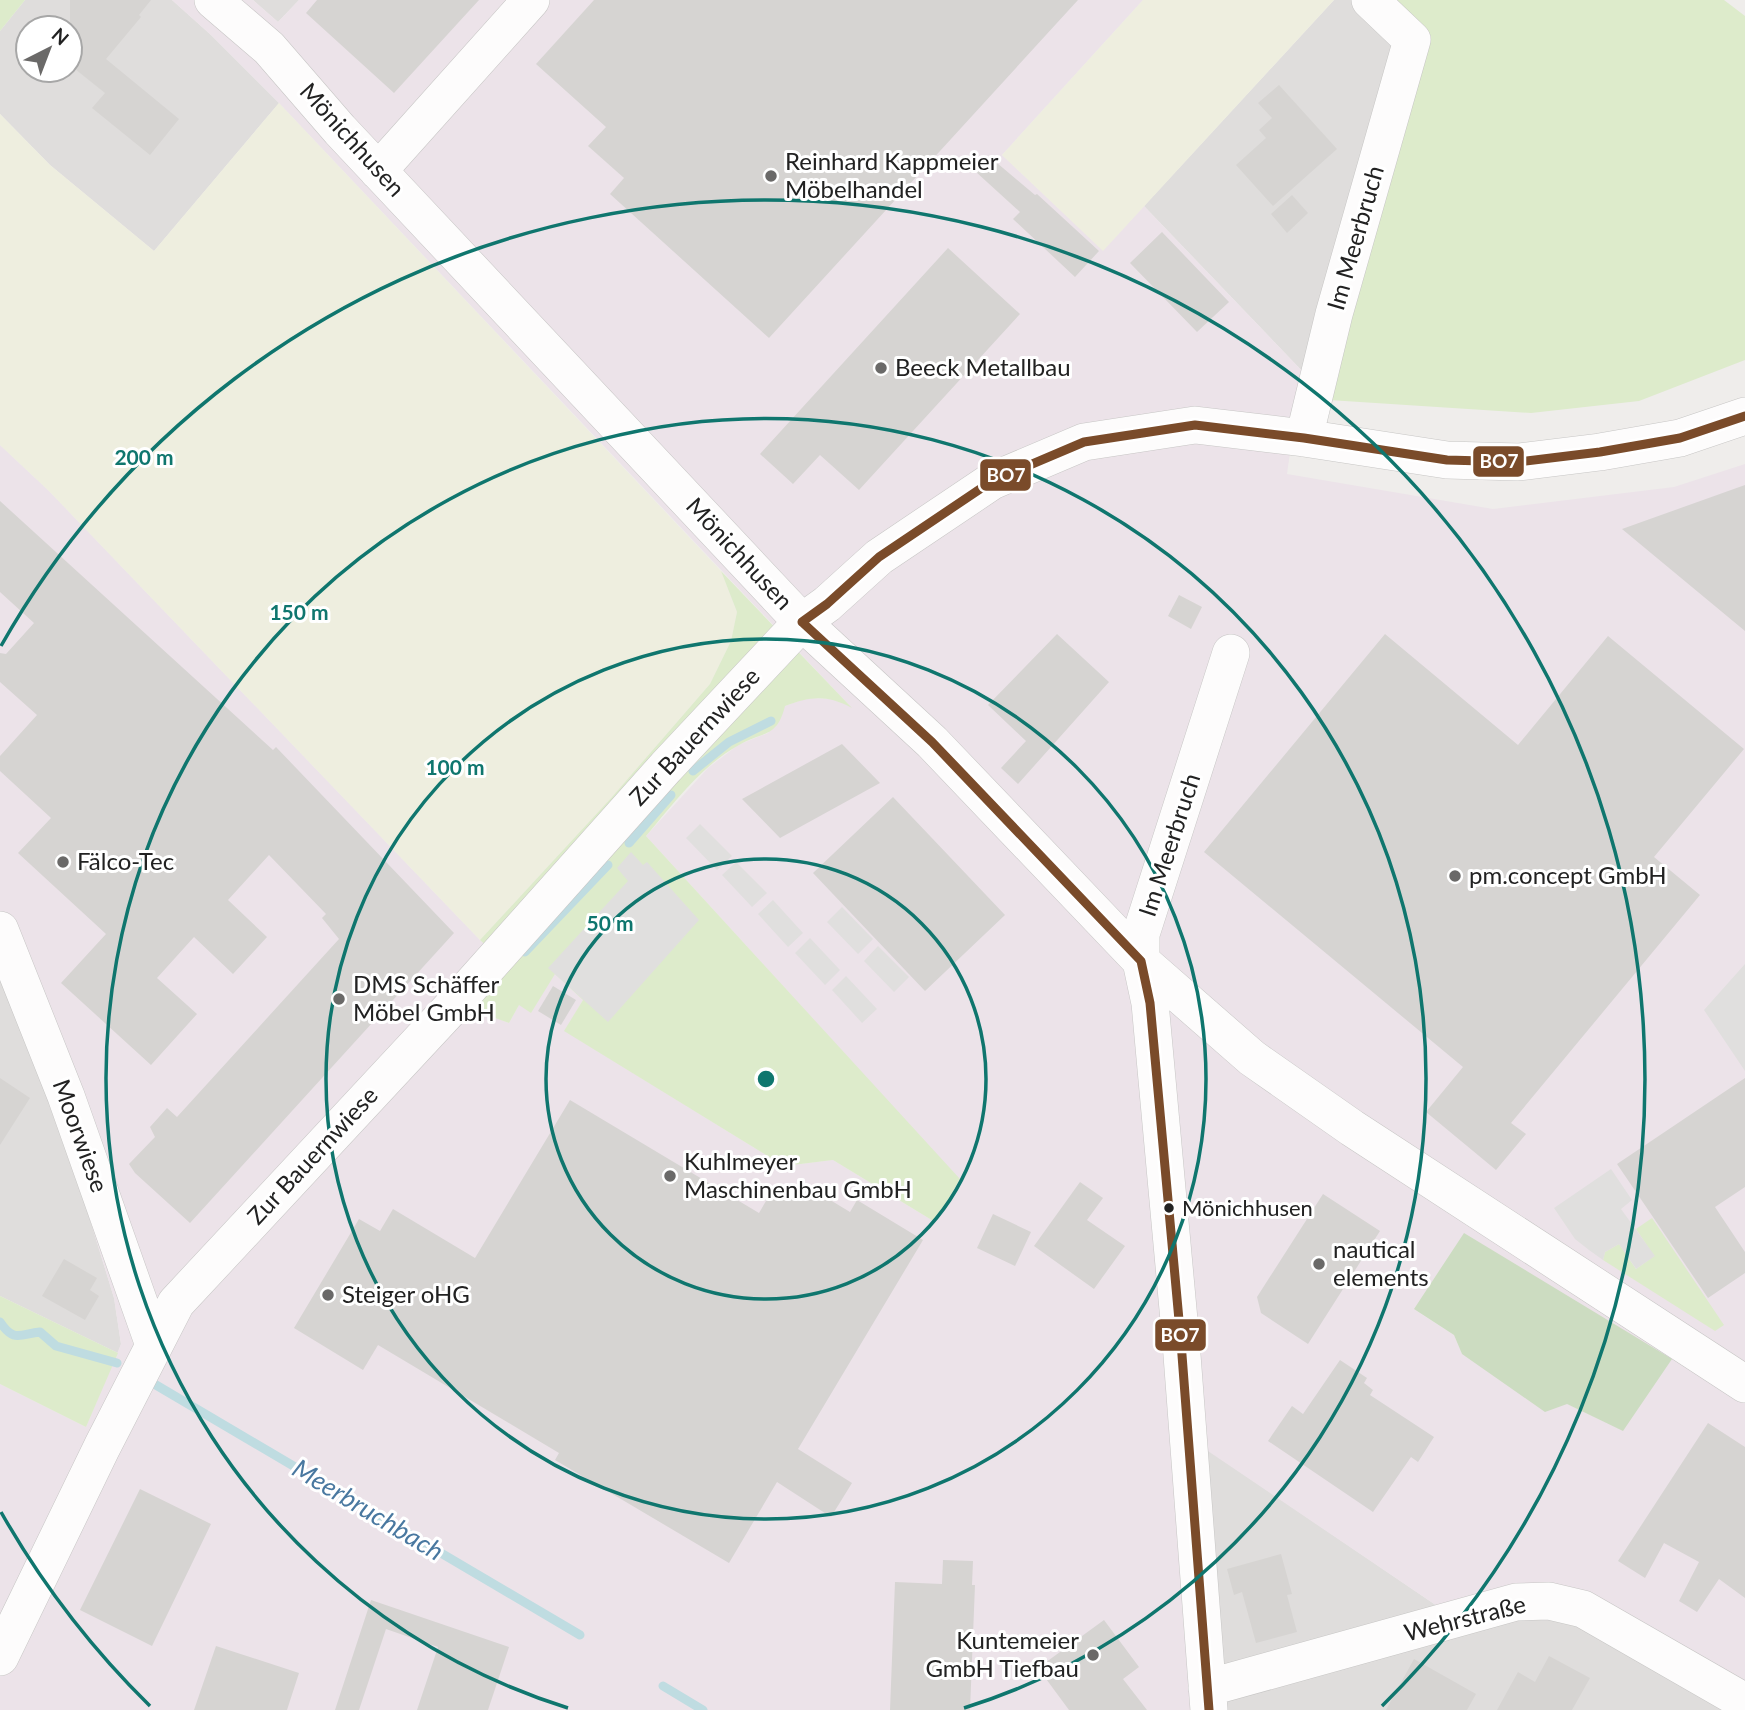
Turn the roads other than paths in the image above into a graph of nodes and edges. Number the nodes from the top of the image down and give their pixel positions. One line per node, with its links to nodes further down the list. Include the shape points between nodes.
1 (213, 0): 4 (street, Mönichhusen, via 269,48)
2 (531, 0): 4 (street)
3 (1370, 0): 6 (street, Im Meerbruch, via 1412,40 1334,314)
4 (378, 170): 7 (street, Mönichhusen)
5 (1745, 416): 6 (street, Zur Bauernwiese, via 1680,438 1518,462 1447,460)
6 (1304, 438): 7 (street, Zur Bauernwiese, via 1195,425 1084,442 992,481 878,557)
7 (802, 622): 10 (street, Mönichhusen, via 932,742); 11 (street, Zur Bauernwiese, via 176,1303)
8 (1231, 653): 10 (street, Im Meerbruch, via 1141,934)
9 (0, 930): 11 (street, Moorwiese, via 66,1096)
10 (1141, 961): 12 (street, Mönichhusen, via 1252,1058 1330,1113); 14 (street, Im Meerbruch, via 1152,1017)
11 (154, 1345): 13 (street, Zur Bauernwiese)
12 (1745, 1384)
13 (0, 1657)
14 (1208, 1699): 15 (street, Wehrstraße, via 1516,1602 1549,1601 1583,1609)
15 (1745, 1702)

